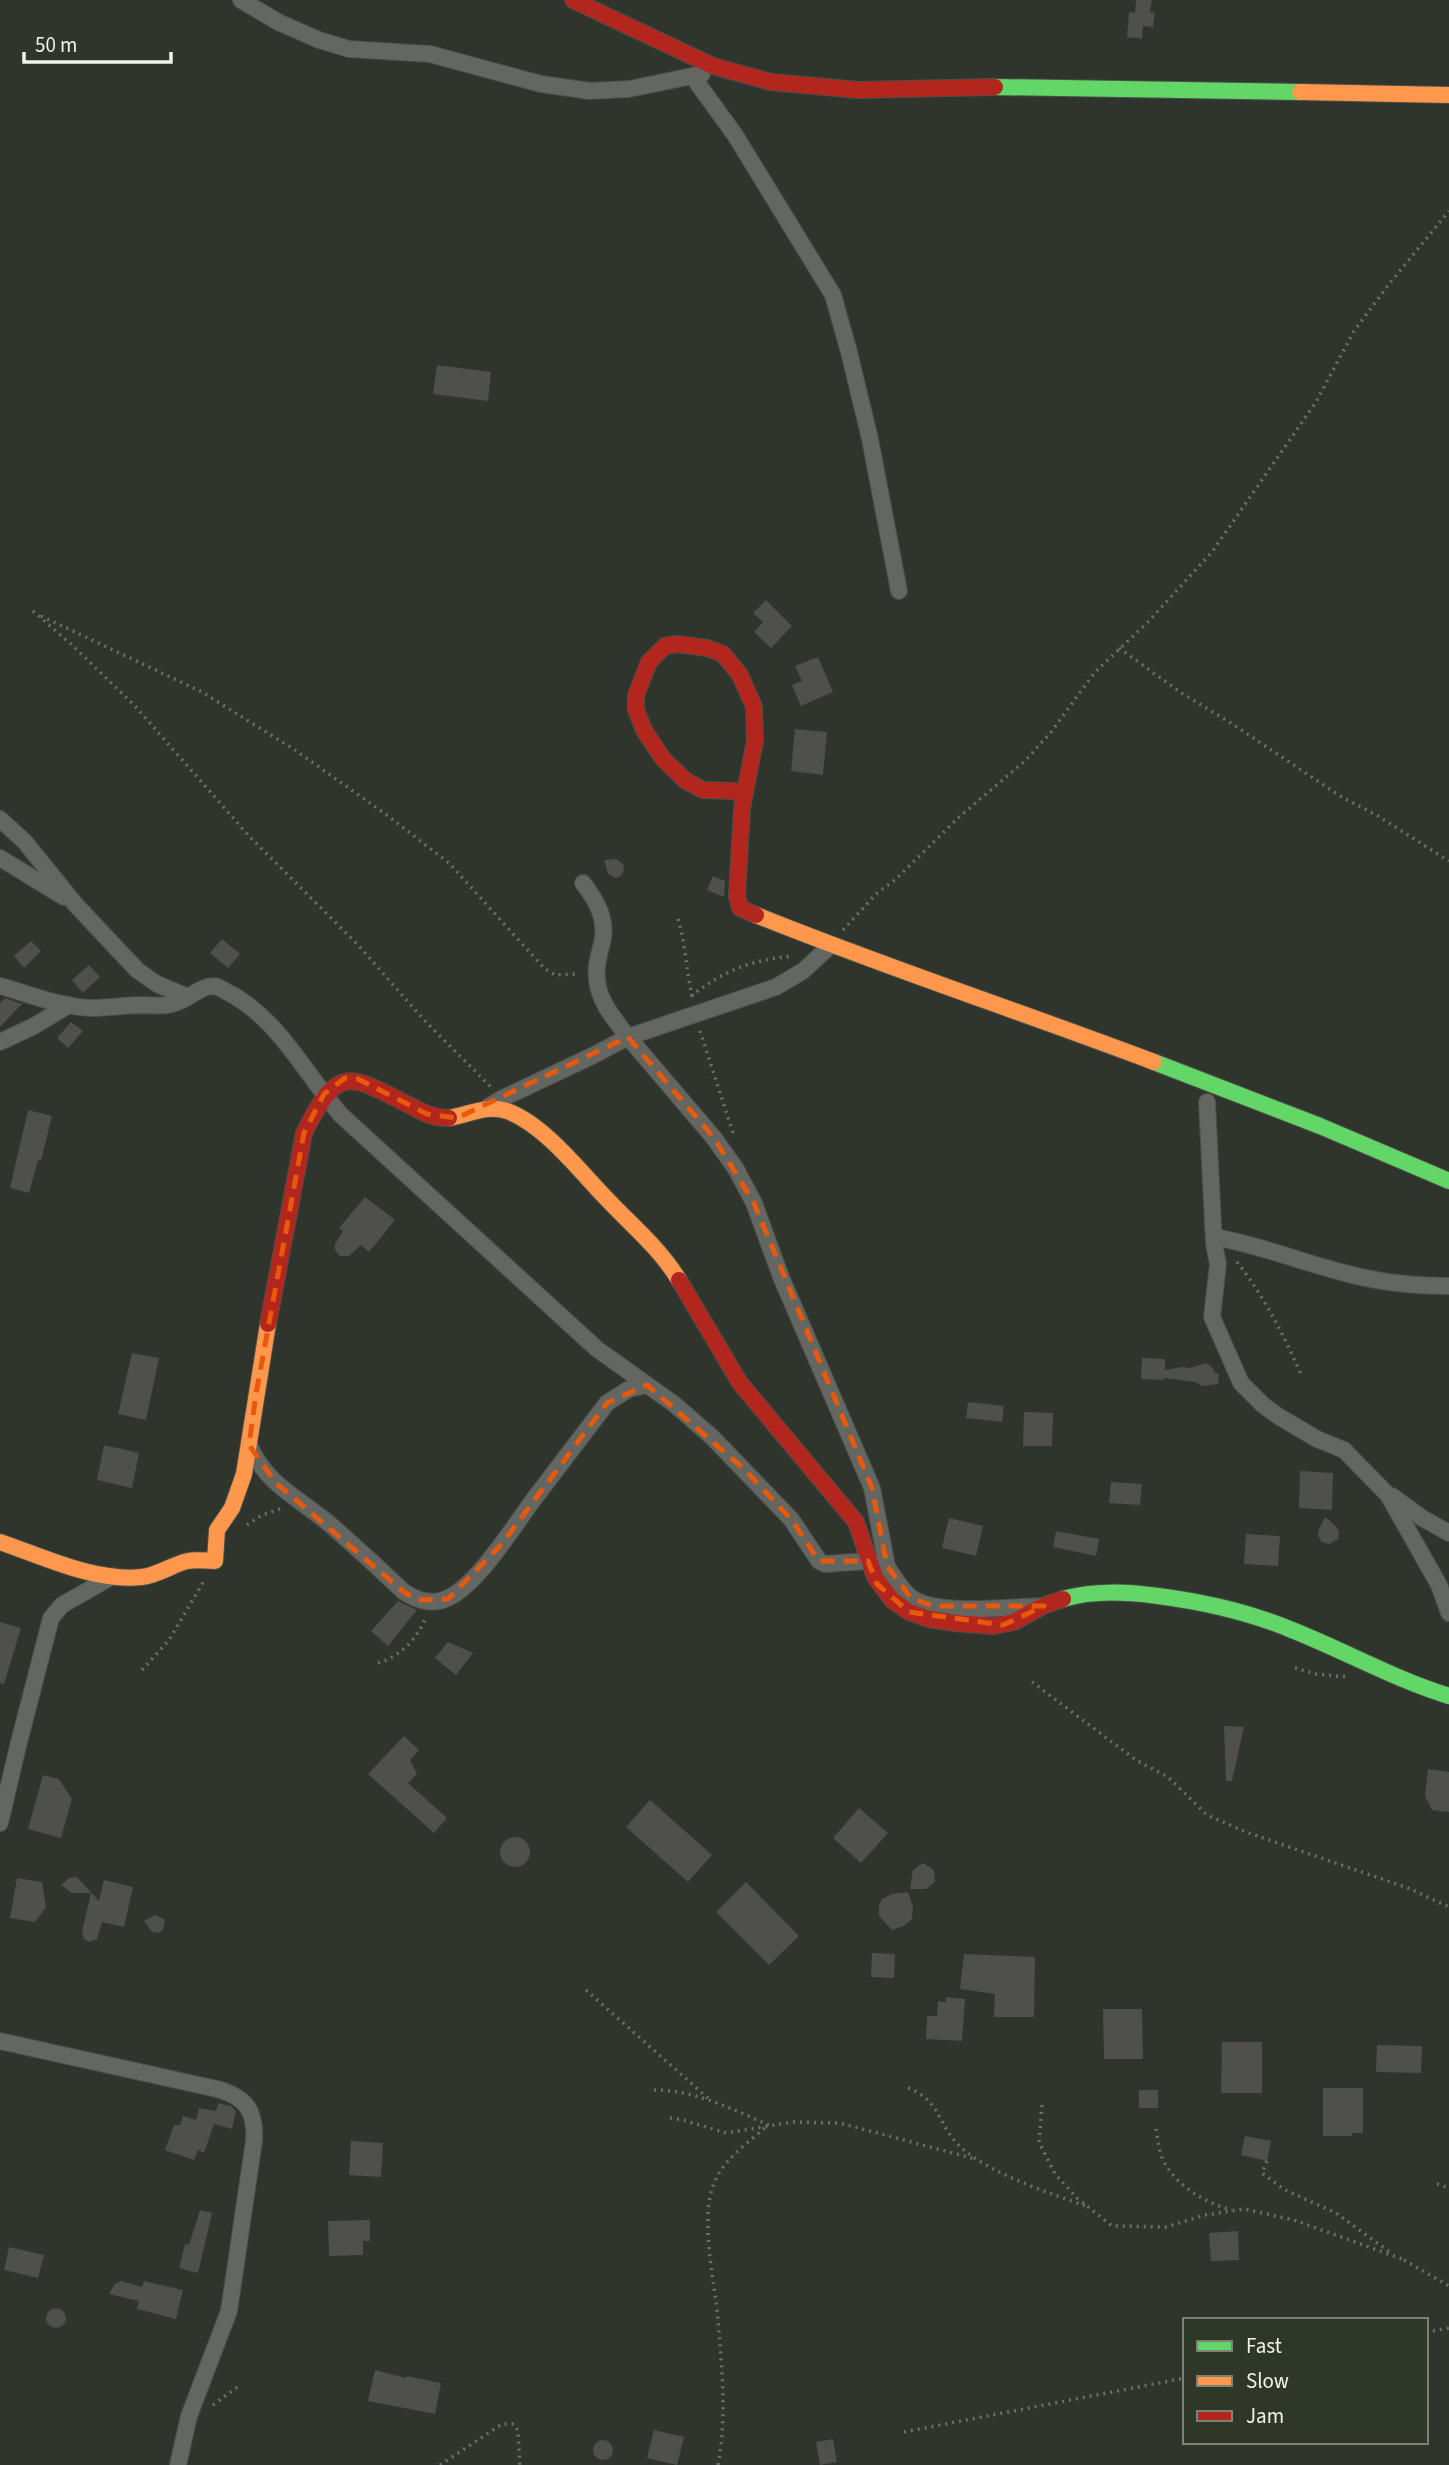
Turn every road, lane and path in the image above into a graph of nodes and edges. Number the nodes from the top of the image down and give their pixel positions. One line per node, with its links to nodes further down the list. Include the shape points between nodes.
1 (241, 0): 4 (street, via 299,31 349,49 430,54 541,84 590,92)
2 (573, 0): 3 (street)
3 (718, 68): 4 (street); 5 (street, via 771,82 858,90 1014,87)
4 (693, 77): 7 (street, via 735,135 833,295 870,439)
5 (1449, 95)
6 (1449, 211): 8 (path, via 1354,331 1316,402 1212,552)
7 (899, 591)
8 (1118, 648): 12 (path, via 1310,777); 16 (path, via 1026,760 876,894)
9 (744, 796): 9 (street, via 757,729 748,690 720,652 687,645 661,648 643,674 635,700 645,733 681,777 702,790 728,790); 16 (street, via 740,908)
10 (0, 819): 14 (street, via 25,842)
11 (0, 858): 14 (street)
12 (1449, 861)
13 (583, 883): 17 (street, via 604,920)
14 (75, 904): 20 (street, via 147,978)
15 (678, 919): 19 (path)
16 (827, 949): 19 (path, via 756,961 718,976); 23 (street, via 776,987); 33 (street, via 1048,1022 1320,1125)
17 (597, 960): 24 (street, via 599,992); 29 (path, via 579,974 550,972 449,863 295,750 202,692 33,611 135,706 228,814)
18 (0, 986): 22 (street)
19 (692, 995): 21 (path); 23 (path)
20 (188, 997): 22 (street, via 164,1007); 26 (street, via 204,987 217,987 250,1006)
21 (683, 1001)
22 (69, 1005): 25 (street)
23 (696, 1013): 24 (street); 32 (path)
24 (628, 1037): 29 (street); 48 (street, via 714,1138 754,1203 872,1488)
25 (0, 1042)
26 (292, 1050): 27 (street, via 324,1077); 28 (street)
27 (342, 1080): 28 (street); 31 (street, via 358,1079 440,1119)
28 (324, 1094): 38 (street, via 341,1115 583,1337); 39 (street, via 304,1133 290,1195)
29 (502, 1098): 31 (street)
30 (1207, 1102): 34 (street)
31 (488, 1107): 43 (street, via 515,1114 544,1137 673,1269 748,1395)
32 (736, 1145)
33 (1449, 1181)
34 (1214, 1237): 36 (street, via 1375,1280); 40 (street, via 1218,1264 1212,1317 1241,1383 1279,1416 1343,1450)
35 (1236, 1262): 37 (path, via 1268,1306)
36 (1449, 1286)
37 (1302, 1377)
38 (647, 1385): 47 (street, via 744,1469 791,1519 819,1561); 50 (street, via 617,1394 462,1590 448,1599)
39 (249, 1445): 41 (street, via 265,1473); 46 (street, via 239,1491 217,1530)
40 (1381, 1488): 44 (street); 52 (street, via 1439,1585)
41 (303, 1505): 42 (path, via 279,1509); 50 (street, via 404,1592)
42 (246, 1525)
43 (859, 1527): 47 (street); 48 (street)
44 (1449, 1533)
45 (0, 1542): 49 (street)
46 (215, 1561): 49 (street, via 187,1561 141,1577); 54 (path, via 169,1640)
47 (868, 1561): 51 (street, via 886,1595 909,1612 936,1620 1003,1625)
48 (887, 1566): 51 (street, via 911,1598 933,1606)
49 (113, 1576): 57 (street, via 62,1605 51,1618)
50 (429, 1602): 53 (path, via 412,1642)
51 (1044, 1606): 56 (street, via 1107,1592 1191,1601 1274,1623)
52 (1449, 1613)
53 (378, 1663)
54 (142, 1670)
55 (1032, 1682): 58 (path, via 1127,1754 1168,1777 1207,1815)
56 (1449, 1696)
57 (0, 1823)
58 (1449, 1907)
59 (586, 1990): 63 (path)
60 (0, 2041): 80 (street, via 217,2089 238,2097 250,2112 254,2141 229,2311 189,2416)
61 (908, 2088): 68 (path, via 934,2104 951,2137)
62 (654, 2090): 63 (path)
63 (710, 2100): 66 (path)
64 (1042, 2105): 72 (path, via 1039,2143 1055,2174)
65 (670, 2118): 66 (path, via 726,2133)
66 (768, 2127): 68 (path, via 793,2122 840,2123); 83 (path, via 724,2166 710,2200 724,2407)
67 (1156, 2129): 73 (path, via 1163,2160 1174,2177 1197,2196)
68 (975, 2159): 72 (path)
69 (1267, 2161): 74 (path, via 1262,2173 1285,2190 1336,2213)
70 (1437, 2184): 71 (path)
71 (1449, 2188)
72 (1089, 2207): 73 (path, via 1112,2226 1166,2227)
73 (1236, 2211): 74 (path, via 1294,2220)
74 (1405, 2260): 75 (path)
75 (1449, 2286)
76 (1449, 2328): 77 (path)
77 (1428, 2332)
78 (1183, 2378): 79 (path)
79 (904, 2432)
80 (178, 2465)
81 (440, 2465): 82 (path, via 509,2423 518,2431)
82 (520, 2465)
83 (718, 2465)

